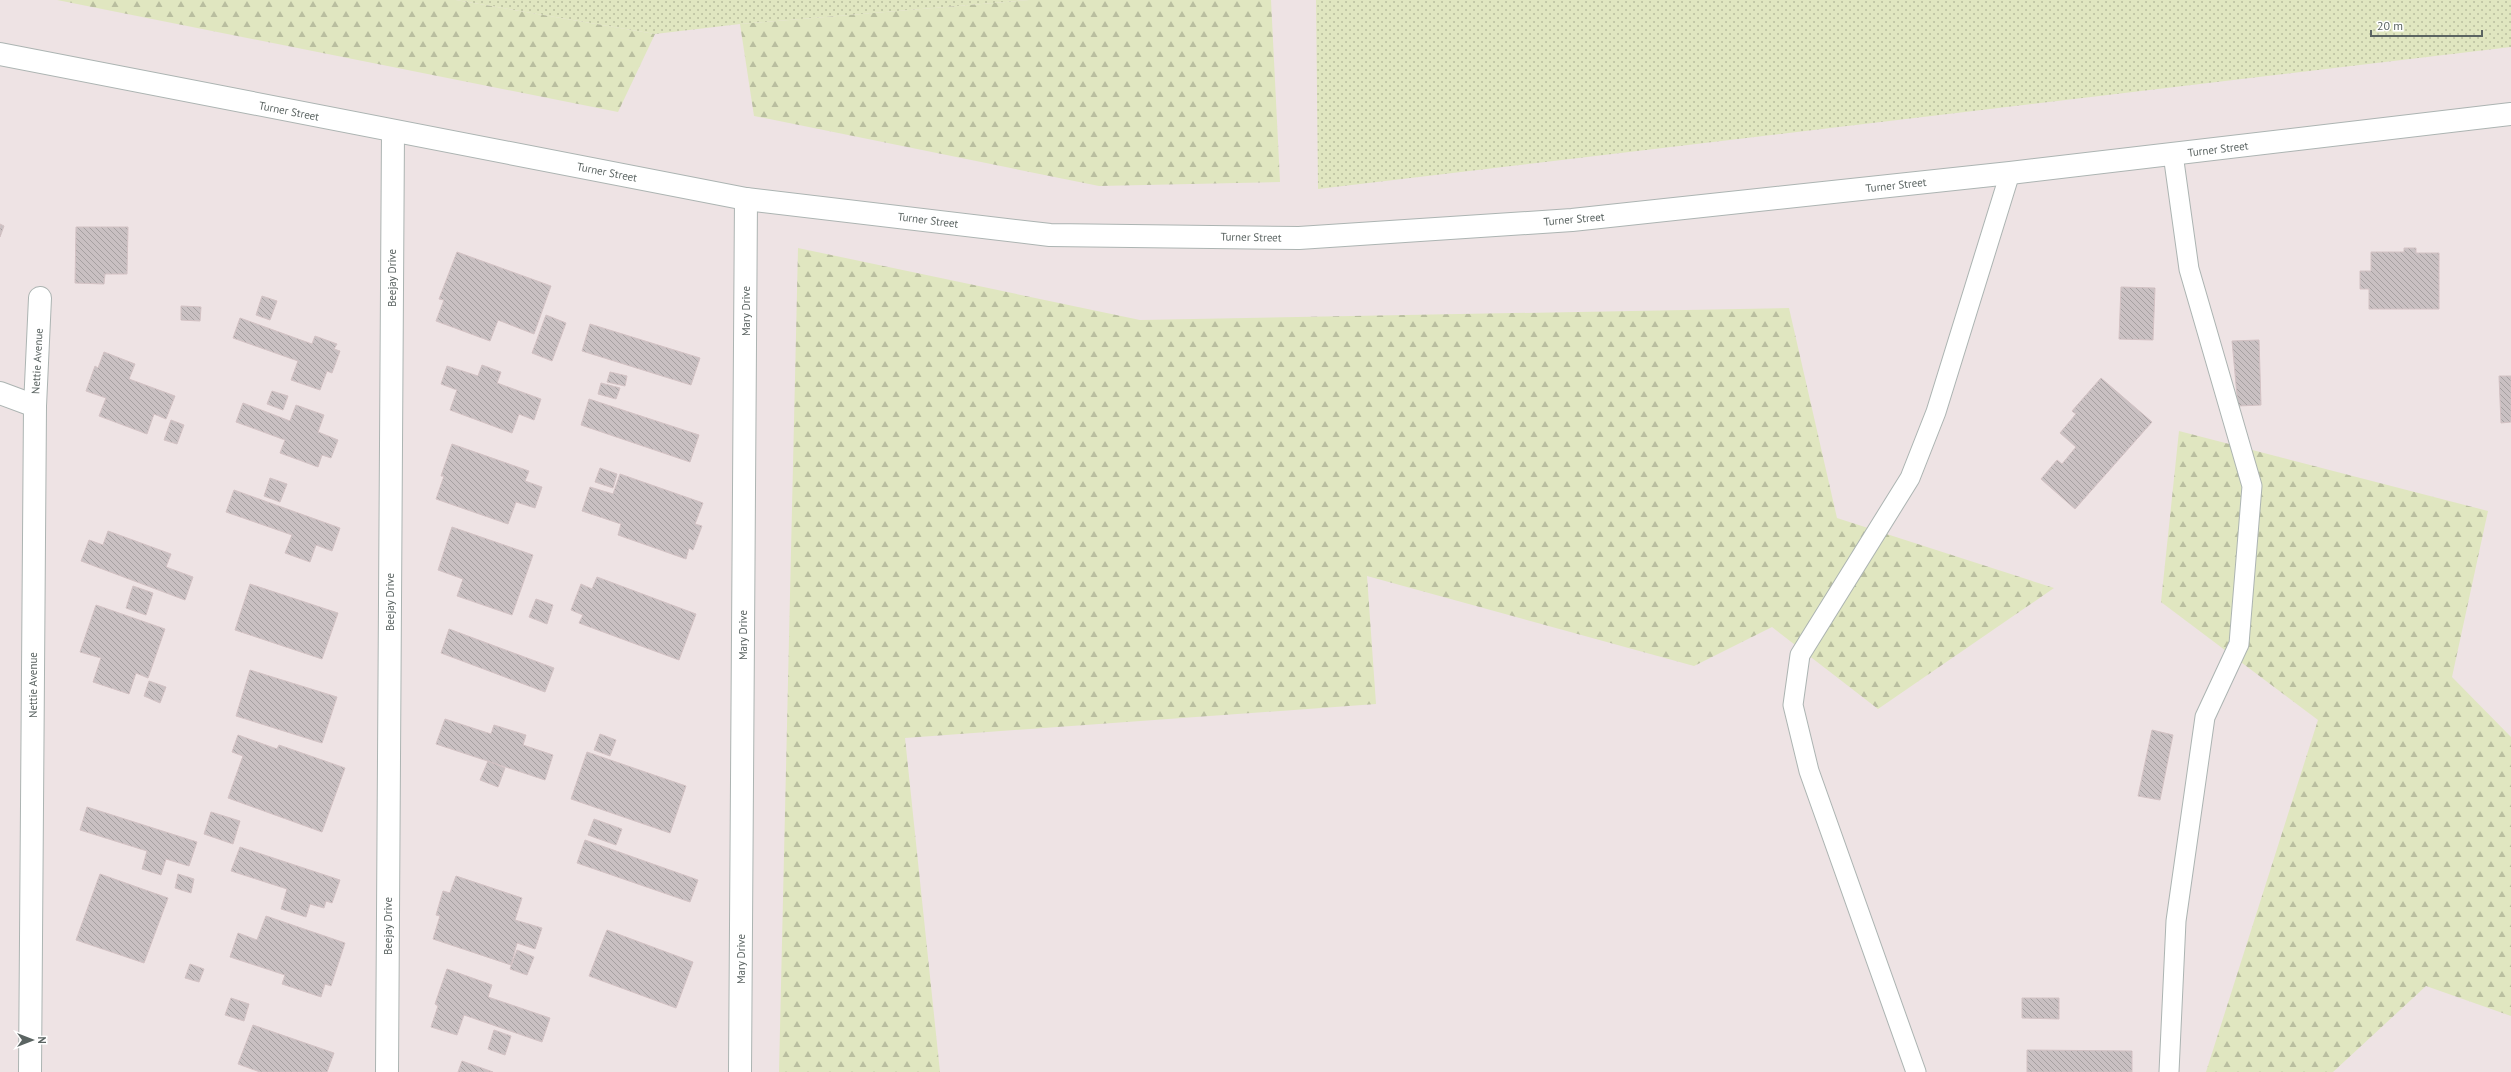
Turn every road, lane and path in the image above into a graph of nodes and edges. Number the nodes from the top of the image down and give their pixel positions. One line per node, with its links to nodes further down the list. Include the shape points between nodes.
1 (0, 54): 3 (street, Turner Street)
2 (2511, 114): 4 (street, Turner Street)
3 (393, 132): 6 (street, Turner Street); 11 (street, Beejay Drive)
4 (2173, 154): 5 (street, Turner Street); 14 (lane, via 2189,268 2252,486 2239,644 2205,717 2179,898)
5 (2010, 173): 6 (street, Turner Street, via 1572,220 1299,238 1050,235); 13 (lane, via 1936,412 1910,478 1800,655 1793,705 1809,771)
6 (746, 199): 12 (street, Mary Drive)
7 (40, 298): 9 (street, Nettie Avenue)
8 (0, 393): 9 (street)
9 (35, 406): 10 (street, Nettie Avenue)
10 (30, 1072)
11 (387, 1072)
12 (740, 1072)
13 (1916, 1072)
14 (2169, 1072)

